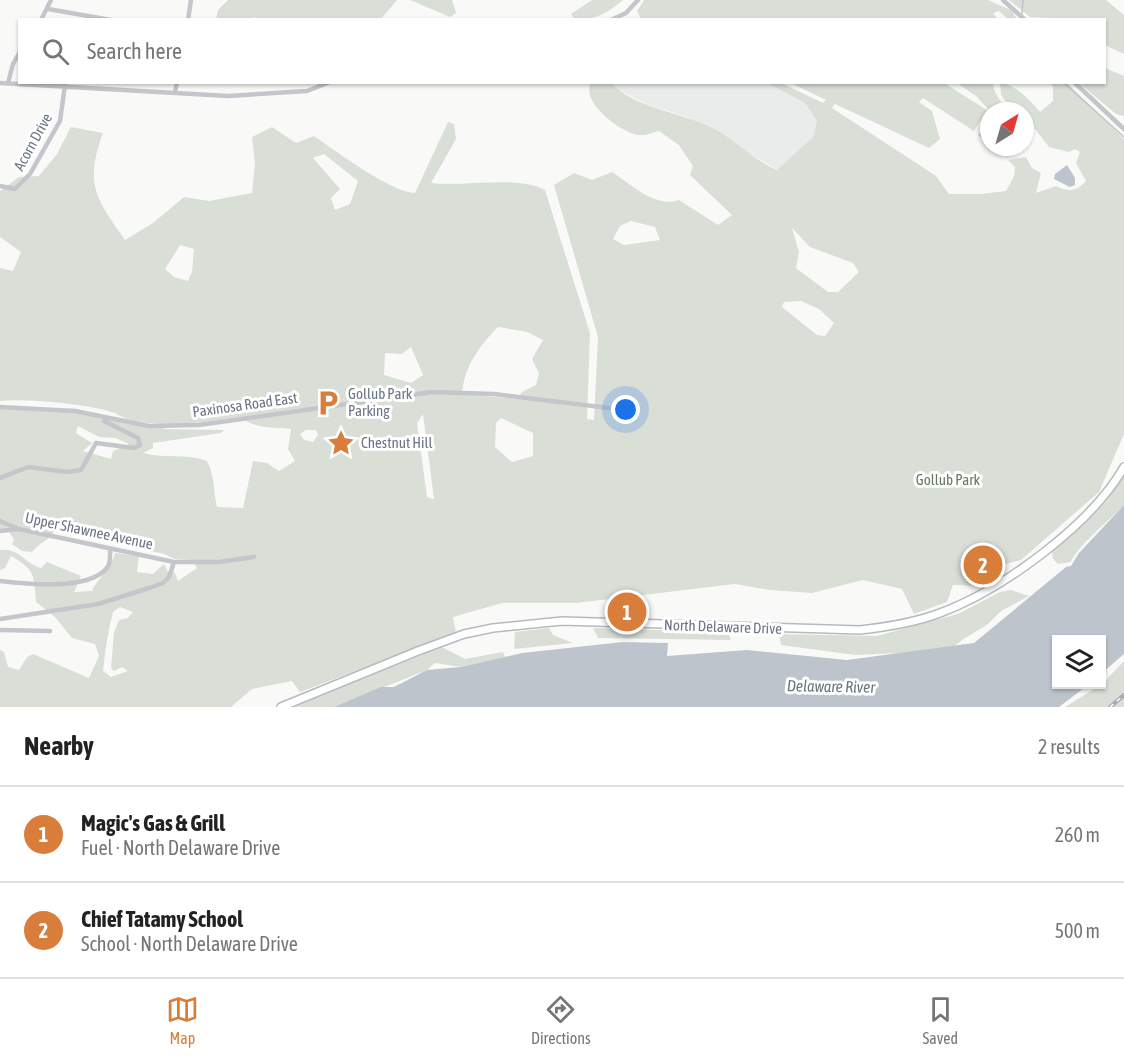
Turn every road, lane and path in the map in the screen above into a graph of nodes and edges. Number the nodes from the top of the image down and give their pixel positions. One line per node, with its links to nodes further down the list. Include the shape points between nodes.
1 (51, 0): 5 (street)
2 (191, 0): 8 (street)
3 (638, 0): 9 (street)
4 (1003, 0): 10 (street)
5 (48, 9): 6 (street); 7 (street)
6 (42, 18)
7 (100, 18)
8 (188, 18)
9 (615, 18)
10 (1023, 18)
11 (18, 55): 13 (street)
12 (0, 83): 13 (street)
13 (8, 83): 14 (street)
14 (18, 84)
15 (27, 84): 19 (street)
16 (177, 84): 20 (street)
17 (325, 84): 20 (street, via 306,91 266,95)
18 (1076, 84): 21 (street)
19 (65, 86): 20 (street); 22 (street, Acorn Drive, via 60,121 30,174 15,189)
20 (175, 92)
21 (1124, 129)
22 (0, 186)
23 (0, 407): 25 (street, Paxinosa Road East, via 75,411)
24 (609, 408): 25 (street, Paxinosa Road East, via 494,394 432,392 199,425 149,426)
25 (99, 418): 27 (street, Paxinosa Road East, via 138,438 140,445 134,448 96,443 81,470 28,467)
26 (1124, 467): 38 (main road, North Delaware Drive, via 1103,498 1073,527 1004,581 939,614 900,625 851,631 562,621 493,628 464,634)
27 (0, 478)
28 (0, 521): 29 (street, Upper Shawnee Avenue)
29 (19, 529): 30 (street); 31 (street, Upper Shawnee Avenue)
30 (0, 531)
31 (110, 550): 33 (street, Upper Shawnee Avenue); 34 (street, via 110,562 92,578 61,584)
32 (254, 557): 33 (street, Upper Shawnee Avenue)
33 (174, 562): 35 (street, via 170,577 149,588 98,604)
34 (0, 581)
35 (0, 620)
36 (0, 630): 37 (street)
37 (50, 631)
38 (281, 707)

